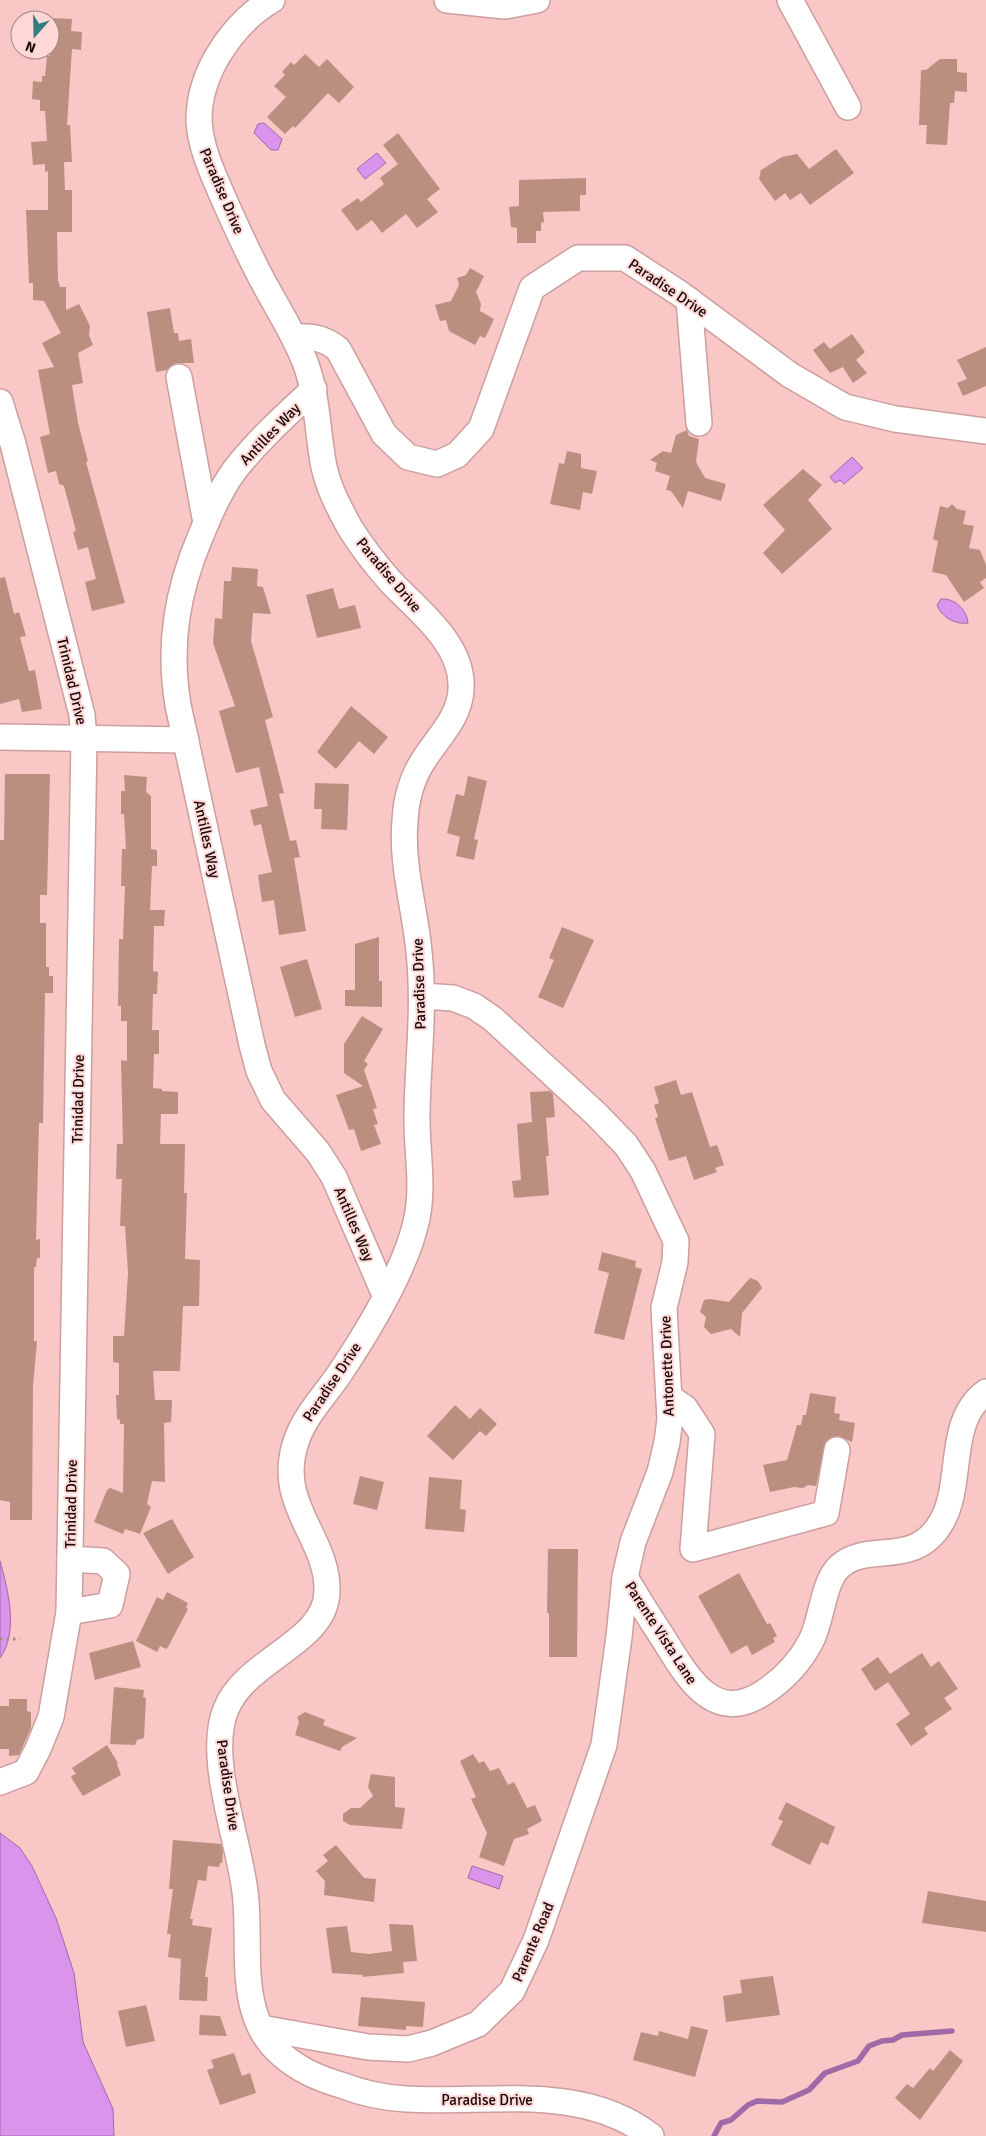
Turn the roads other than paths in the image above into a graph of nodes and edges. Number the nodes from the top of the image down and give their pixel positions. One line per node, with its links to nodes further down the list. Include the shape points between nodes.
1 (272, 0): 7 (street, Paradise Drive, via 244,20 217,57 203,89 199,122 202,145 220,191 257,270)
2 (448, 0): 3 (street, via 505,6)
3 (537, 0)
4 (790, 0): 5 (street)
5 (848, 107)
6 (689, 300): 7 (street, Paradise Drive, via 625,258 578,258 532,288 481,430 457,455 437,464 408,457 384,434 338,349 326,340); 11 (street); 12 (street, Paradise Drive, via 790,376 845,407 895,419)
7 (294, 337): 9 (street, Paradise Drive)
8 (179, 378): 13 (street)
9 (314, 389): 13 (street, Antilles Way, via 239,465 225,484); 17 (street, Paradise Drive, via 324,467 337,504 368,554 449,645 461,677 457,708 418,768 405,812 404,850 418,942)
10 (0, 402): 15 (street, Trinidad Drive, via 82,715)
11 (699, 423)
12 (986, 431)
13 (206, 523): 16 (street, Antilles Way, via 183,582 174,629 173,670)
14 (0, 737): 15 (street)
15 (84, 739): 16 (street); 22 (street, Trinidad Drive)
16 (186, 740): 18 (street, Antilles Way, via 259,1071 281,1111 327,1165)
17 (422, 996): 18 (street, Paradise Drive, via 417,1118 419,1203 411,1240); 20 (street, Antonette Drive, via 453,998 474,1006 493,1019 596,1114 626,1145 643,1171 676,1242 675,1262 664,1308)
18 (386, 1295): 28 (street, Paradise Drive, via 347,1362 306,1419 294,1446 291,1466 293,1491 300,1515 324,1567 325,1604 318,1620 305,1633 259,1667 238,1688 227,1705 221,1724 220,1755 246,1896 250,1992)
19 (986, 1392): 23 (street, Parente Vista Lane, via 975,1402 966,1418 949,1505 938,1529 910,1549 864,1556 840,1566 832,1577 816,1630 804,1652 780,1681 760,1696 727,1703 699,1691)
20 (669, 1397): 21 (street, via 685,1408 702,1434 693,1549 826,1513); 23 (street, Antonette Drive, via 670,1419 660,1472 633,1542)
21 (837, 1450)
22 (70, 1559): 24 (street, Trinidad Drive); 24 (street, via 103,1560 117,1574 110,1605)
23 (625, 1577): 25 (street, Antonette Drive)
24 (69, 1612): 26 (street, Trinidad Drive, via 51,1717 26,1772)
25 (608, 1734): 28 (street, Parente Road, via 525,1967 506,1998 478,2024 426,2045 396,2050)
26 (7, 1779): 27 (street, Trinidad Drive)
27 (0, 1799)
28 (261, 2028): 29 (street, Paradise Drive, via 274,2047 297,2066 360,2092 409,2099 501,2098 570,2103 619,2116)
29 (651, 2136)

